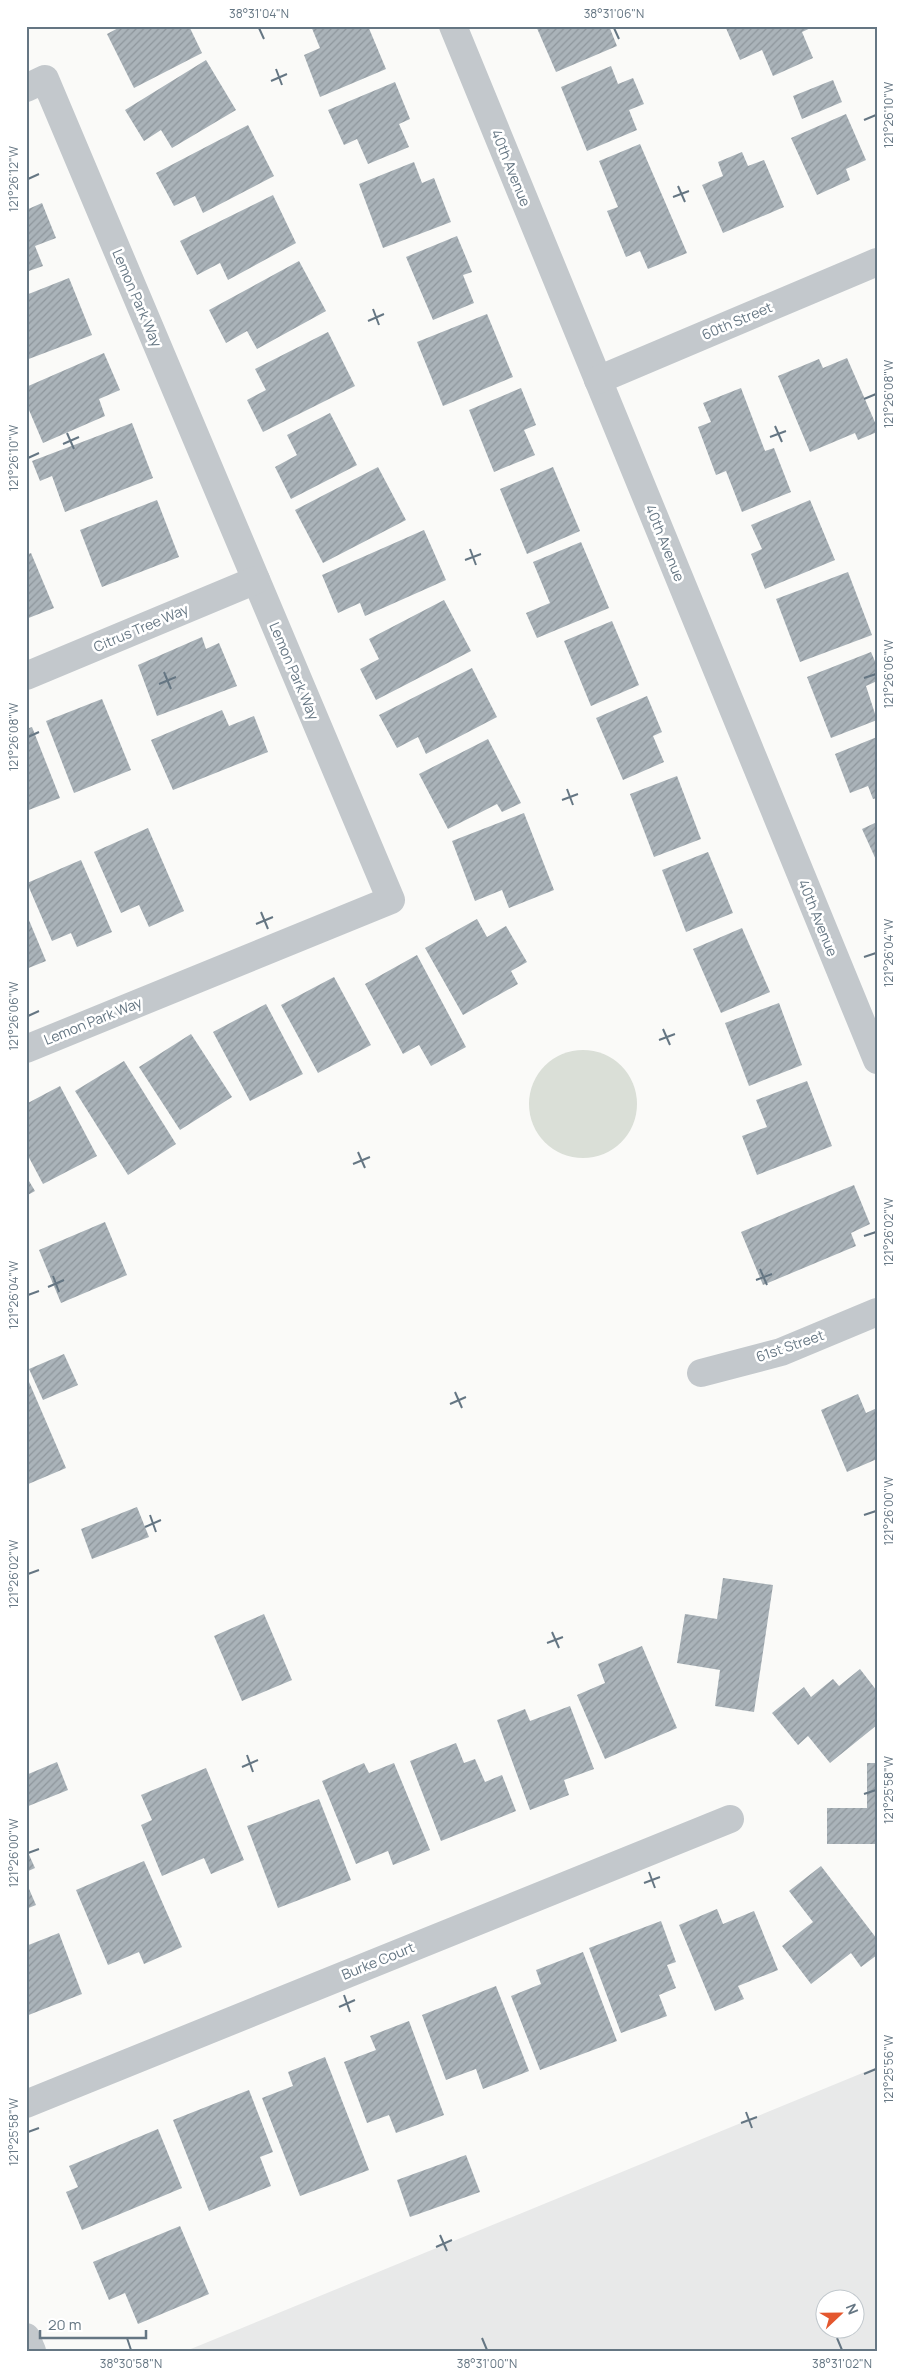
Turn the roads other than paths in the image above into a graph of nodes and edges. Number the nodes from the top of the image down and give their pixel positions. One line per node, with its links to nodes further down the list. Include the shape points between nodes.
1 (452, 26): 4 (street, 40th Avenue)
2 (36, 84): 5 (street, Lemon Park Way)
3 (877, 262): 4 (street, 60th Street)
4 (598, 380): 8 (street, 40th Avenue)
5 (256, 580): 6 (street, Citrus Tree Way); 7 (street, Lemon Park Way, via 391,900)
6 (26, 676)
7 (26, 1049)
8 (877, 1060)
9 (877, 1312): 10 (street, 61st Street, via 781,1352)
10 (701, 1372)
11 (730, 1819): 12 (street, Burke Court)
12 (26, 2104)
13 (26, 2337): 14 (street)
14 (32, 2351)

